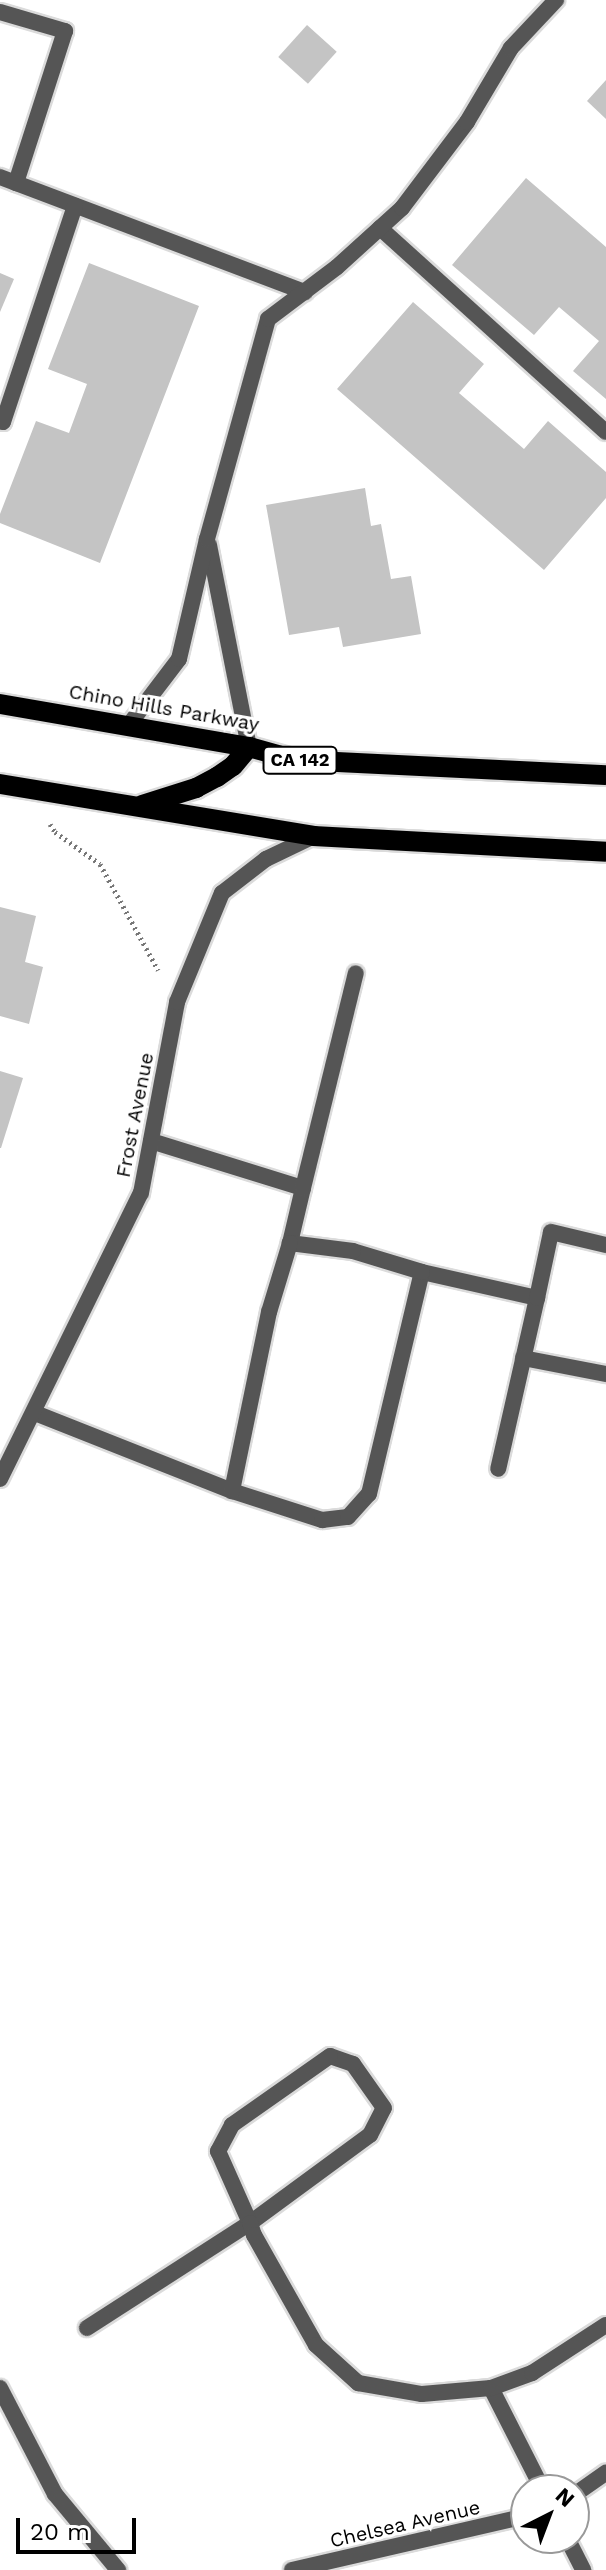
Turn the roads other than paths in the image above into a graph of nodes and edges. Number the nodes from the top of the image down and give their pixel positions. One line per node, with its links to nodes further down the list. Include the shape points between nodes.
1 (556, 0): 5 (street, via 511,48 467,122 402,208)
2 (0, 12): 3 (street, via 65,31)
3 (8, 180): 4 (street)
4 (75, 206): 6 (street); 7 (street)
5 (380, 228): 6 (street); 8 (street)
6 (305, 292): 9 (street, via 268,319)
7 (1, 426)
8 (606, 432)
9 (207, 539): 11 (street, via 179,659); 12 (street)
10 (0, 704): 11 (main road, Chino Hills Parkway / CA 142)
11 (128, 726): 12 (main road, Chino Hills Parkway / CA 142)
12 (249, 747): 13 (main road, Chino Hills Parkway / CA 142, via 296,760); 15 (main road, via 233,766 196,788)
13 (606, 775)
14 (0, 784): 15 (main road)
15 (130, 807): 16 (main road)
16 (314, 836): 17 (main road); 19 (street, Frost Avenue, via 266,859 222,893 177,1002)
17 (606, 852)
18 (356, 973): 20 (street)
19 (151, 1141): 20 (street); 27 (street, Frost Avenue, via 141,1193)
20 (303, 1188): 21 (street)
21 (290, 1243): 23 (street, via 353,1251); 30 (street, via 269,1312)
22 (606, 1245): 24 (street, via 551,1232)
23 (422, 1272): 24 (street); 30 (street, via 369,1494 348,1517 322,1520)
24 (537, 1298): 25 (street)
25 (523, 1358): 26 (street); 28 (street)
26 (606, 1374)
27 (35, 1413): 29 (street, Frost Avenue); 30 (street)
28 (498, 1469)
29 (0, 1479)
30 (232, 1491)
31 (250, 2223): 31 (street, via 370,2135 384,2108 353,2064 330,2056 232,2125 218,2151); 33 (street); 35 (street, via 316,2345 358,2383 422,2394)
32 (606, 2325): 35 (street, via 532,2373)
33 (87, 2328)
34 (0, 2388): 38 (street, via 55,2494)
35 (491, 2388): 36 (street)
36 (535, 2474)
37 (510, 2520): 39 (street, Chelsea Avenue)
38 (118, 2570)
39 (292, 2570)

